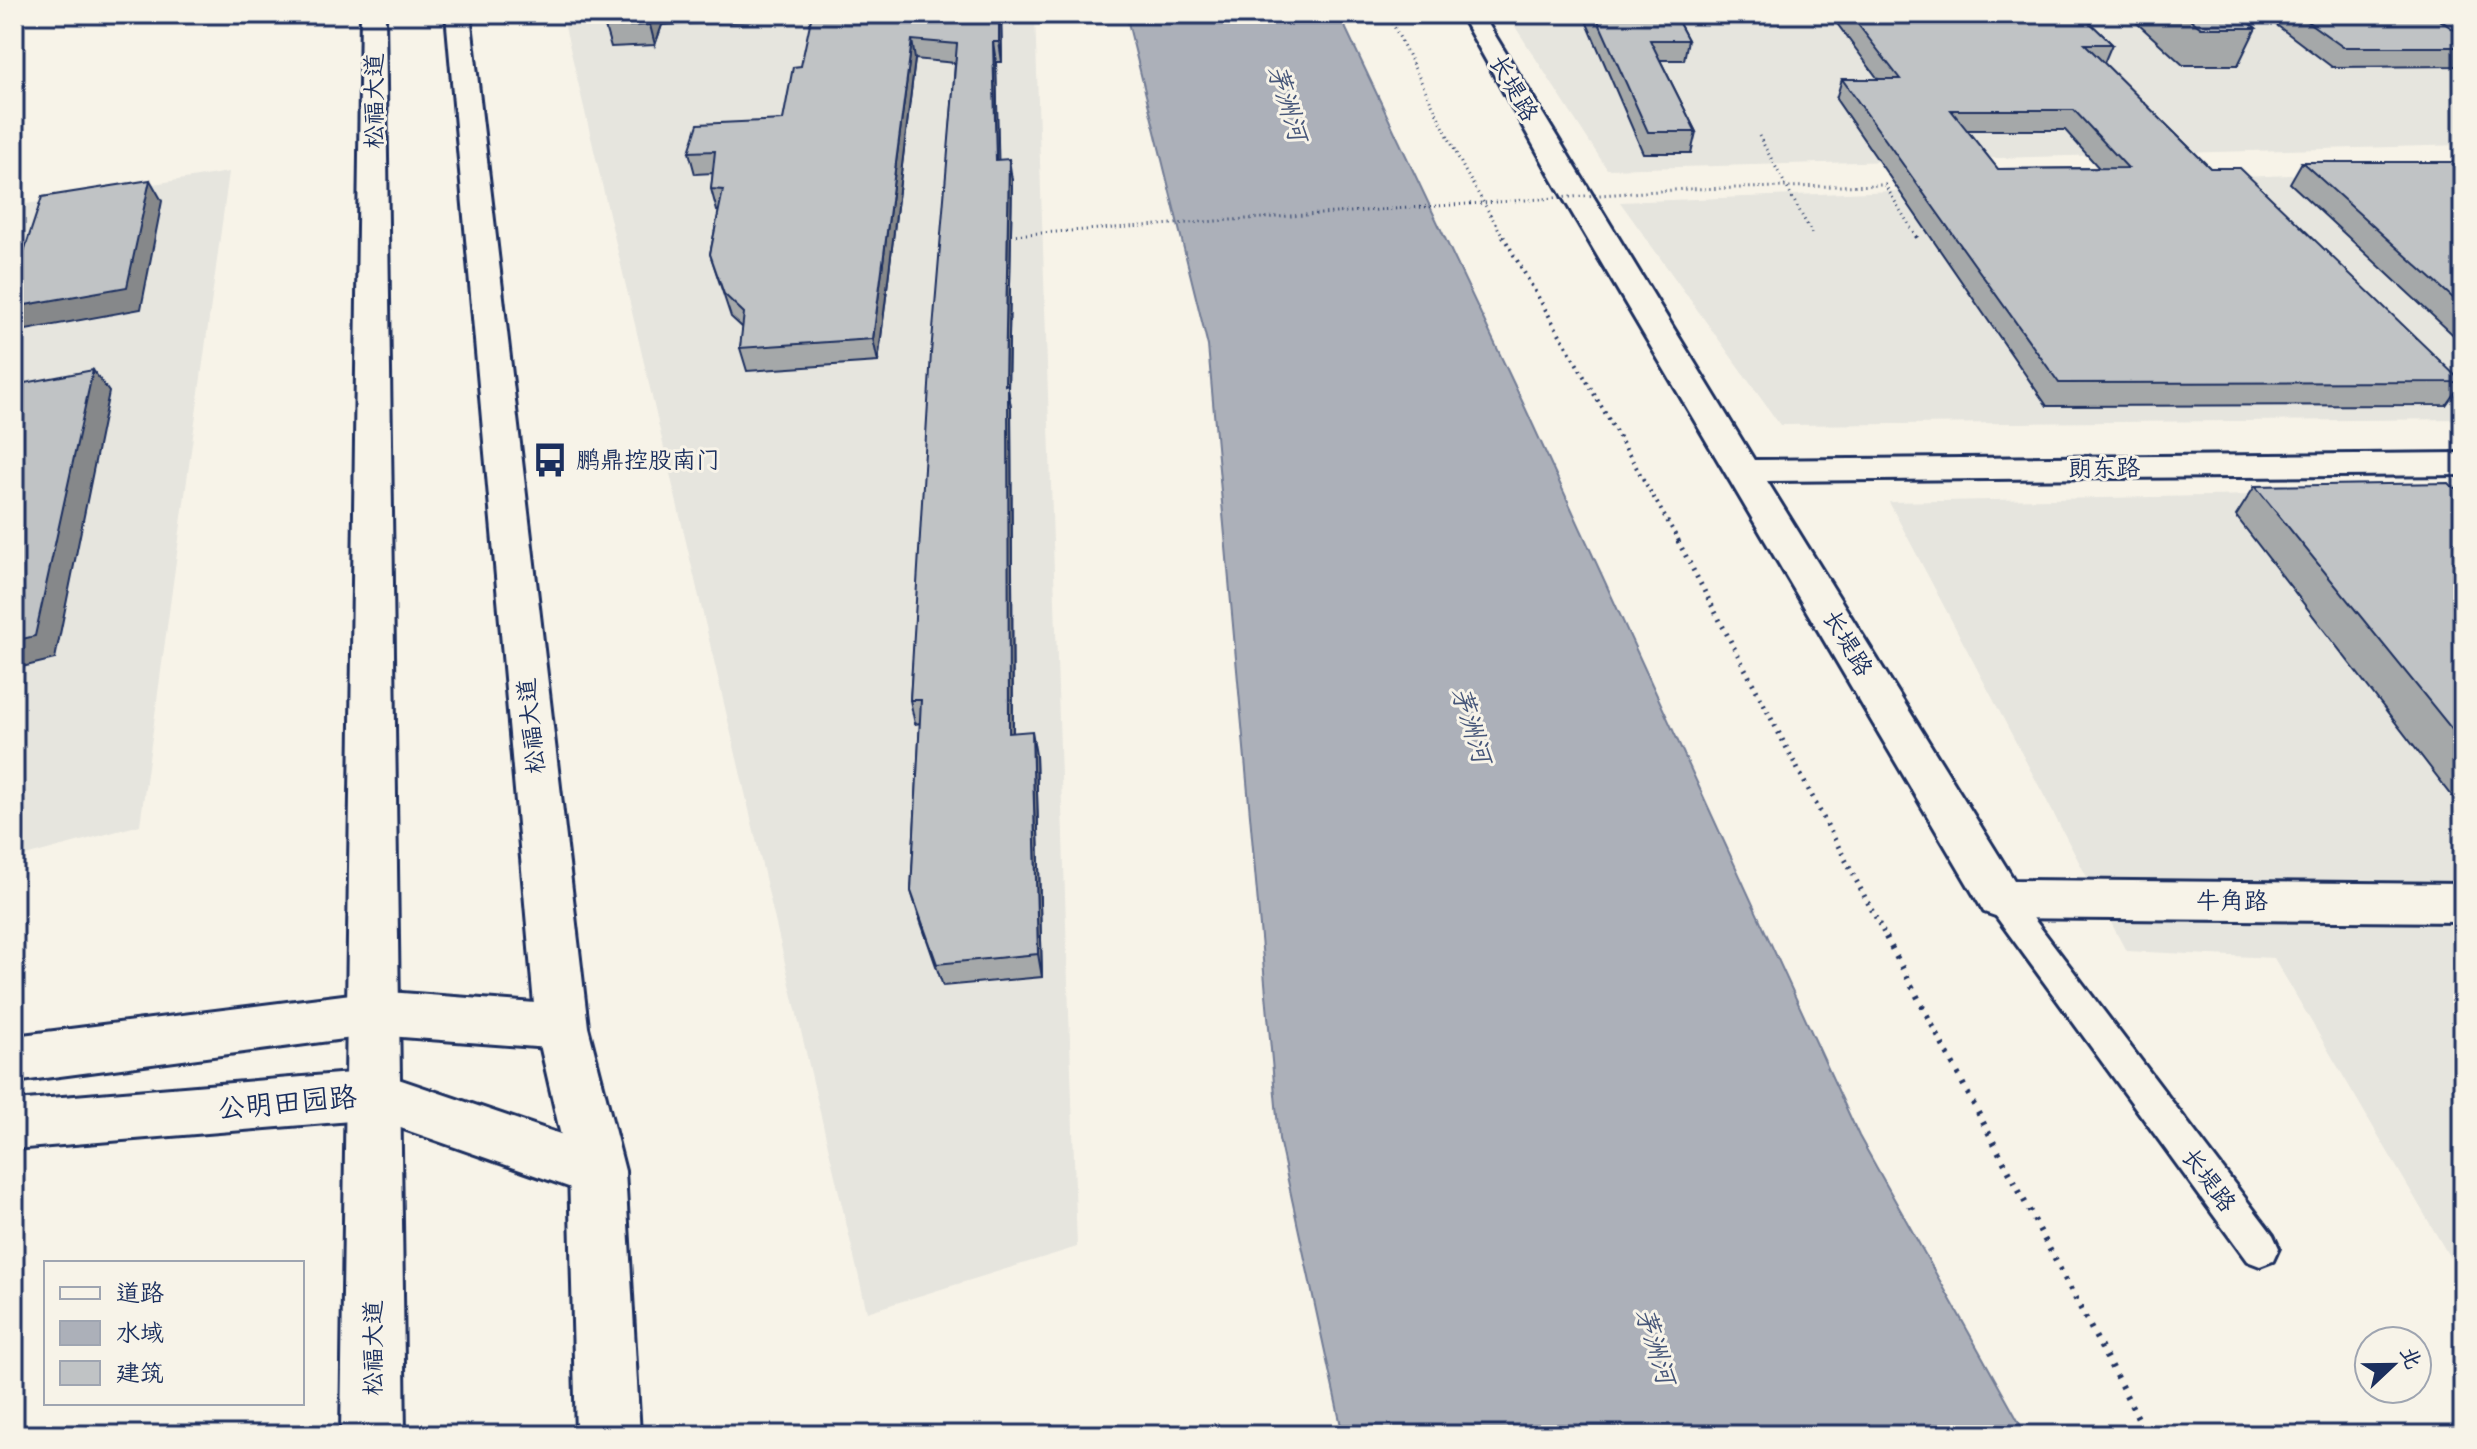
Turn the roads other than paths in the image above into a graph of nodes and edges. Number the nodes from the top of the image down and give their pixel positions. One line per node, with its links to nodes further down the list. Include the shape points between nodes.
1 (373, 14): 10 (main road, 松福大道)
2 (458, 14): 11 (main road, 松福大道)
3 (1471, 14): 7 (street, 长堤路)
4 (2432, 14): 5 (street)
5 (2463, 35)
6 (2463, 464): 7 (street, 朗东路)
7 (1746, 471): 8 (street, 长堤路)
8 (2001, 899): 9 (street, 牛角路); 16 (street, 长堤路)
9 (2463, 903)
10 (375, 1013): 11 (street); 12 (street); 13 (main road, 松福大道)
11 (562, 1027): 15 (main road, 松福大道)
12 (14, 1059)
13 (375, 1095): 14 (street, 公明田园路); 15 (street, 公明田园路); 17 (main road, 松福大道)
14 (14, 1125)
15 (597, 1171): 18 (main road, 松福大道)
16 (2260, 1248)
17 (373, 1435)
18 (608, 1435)

